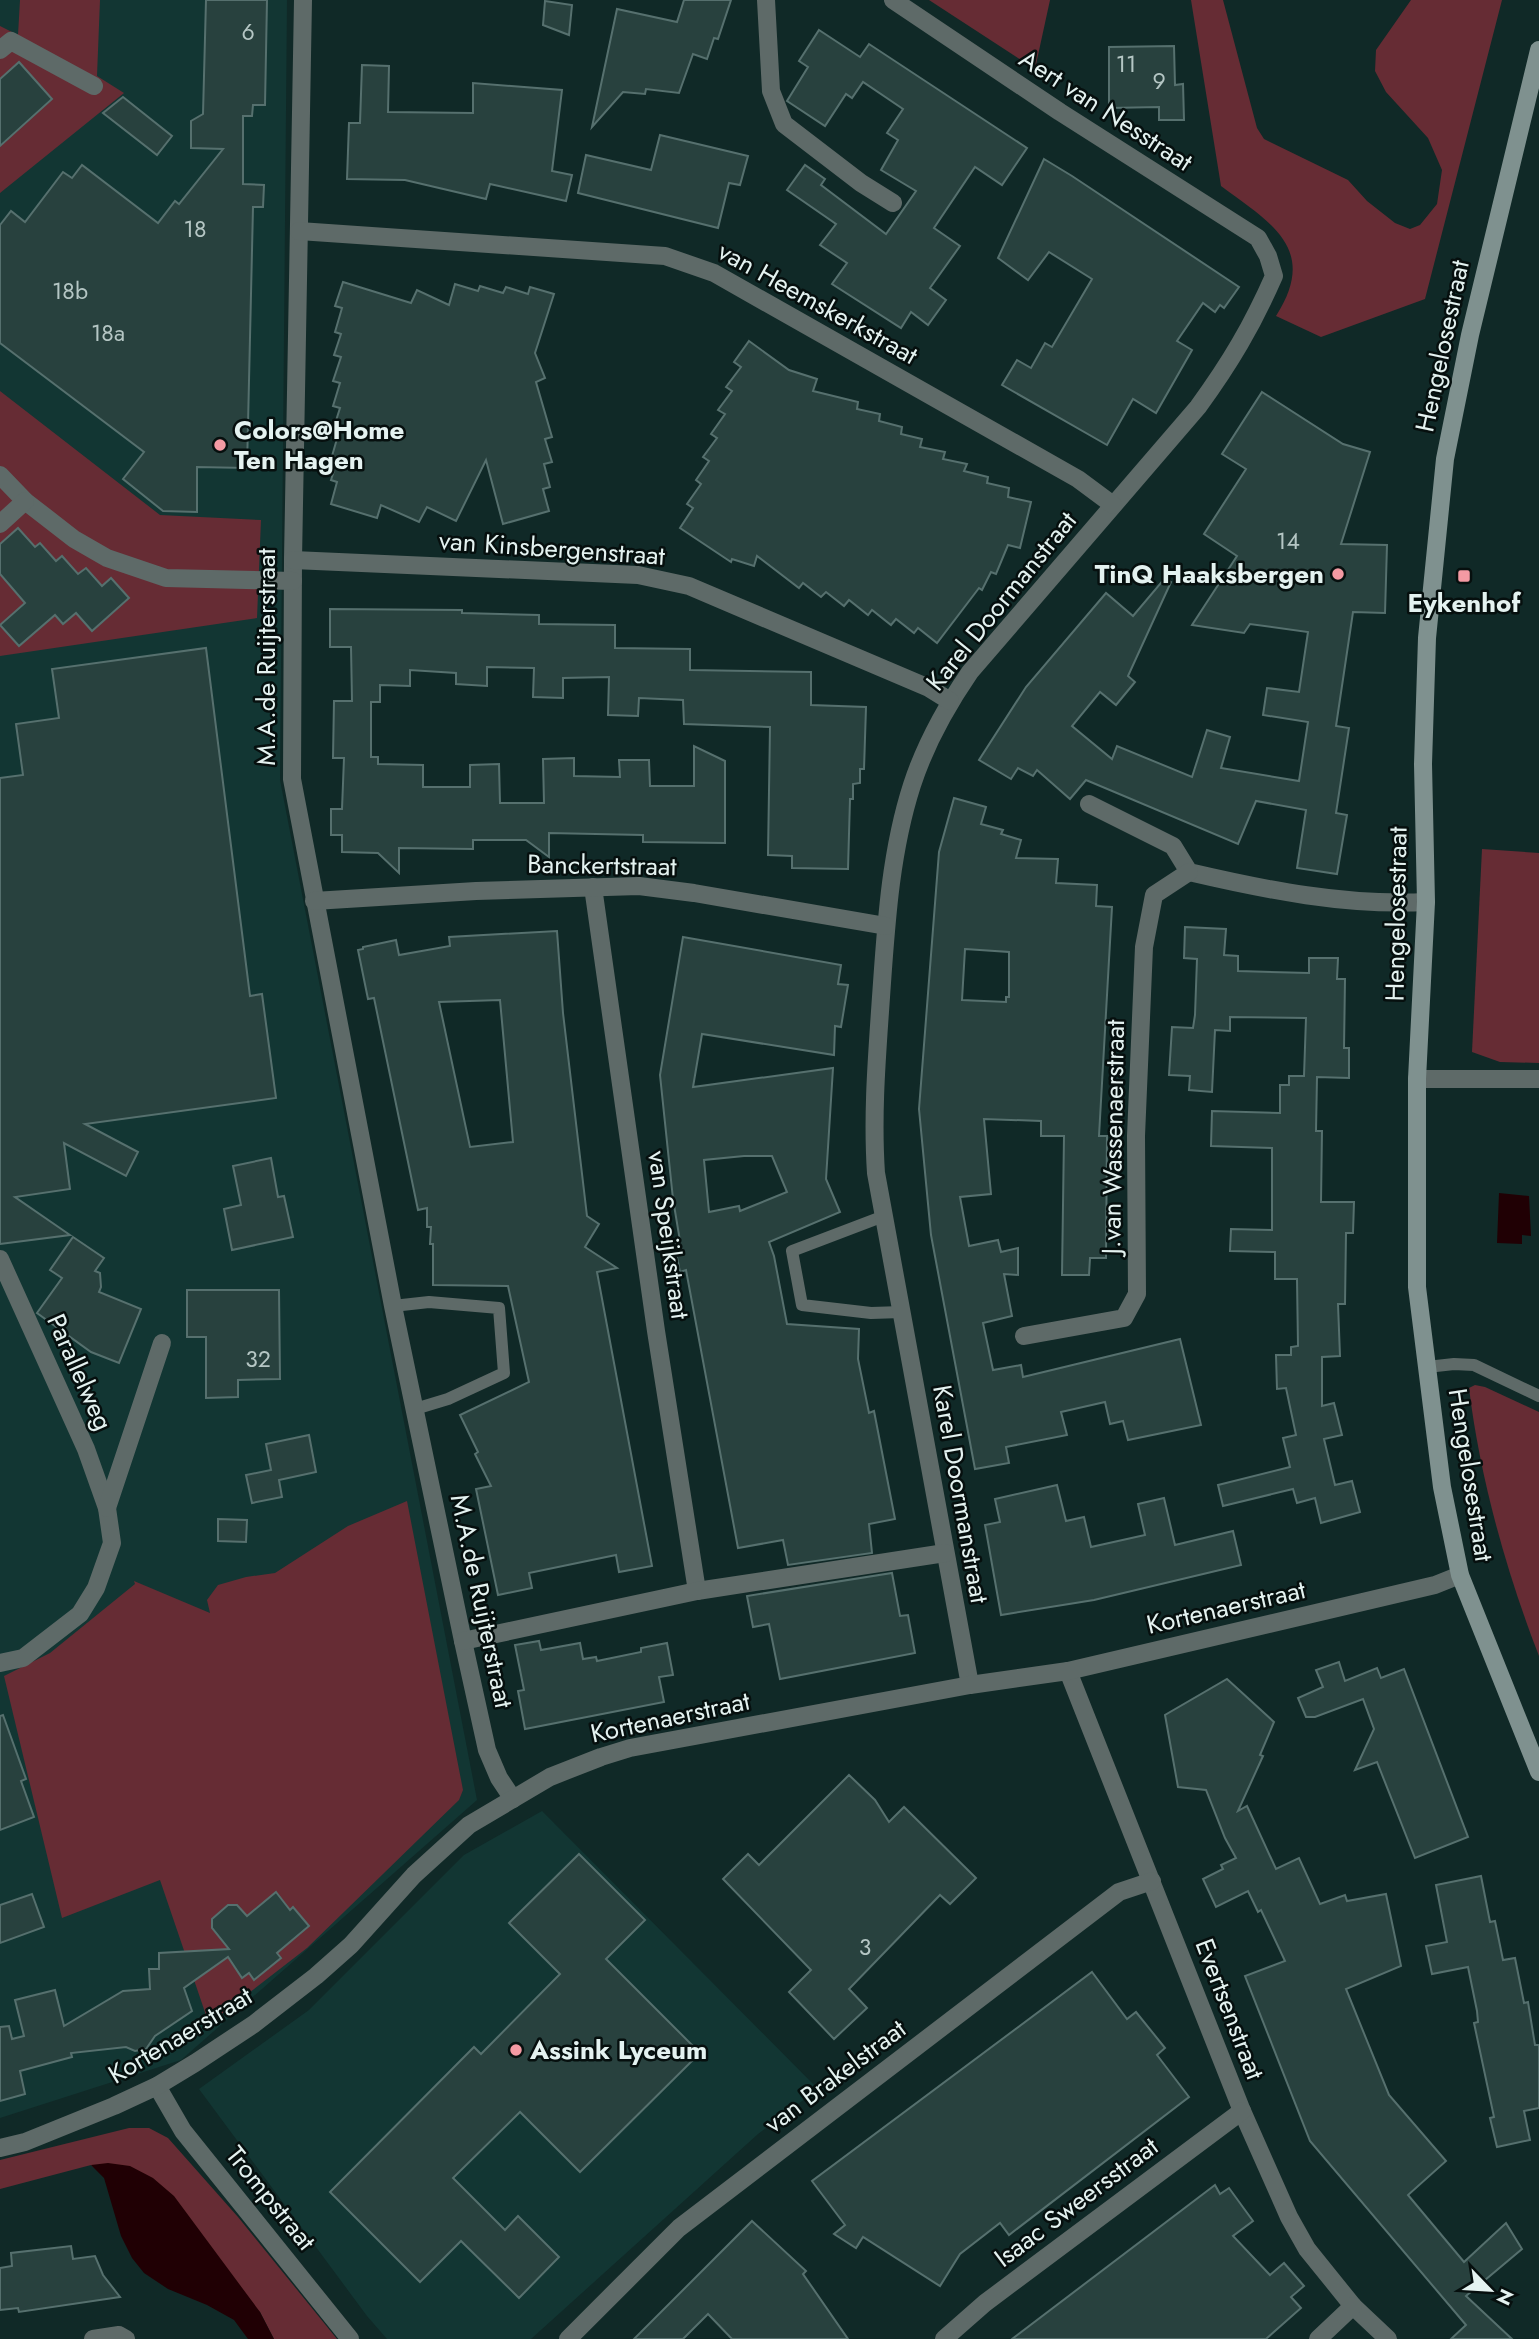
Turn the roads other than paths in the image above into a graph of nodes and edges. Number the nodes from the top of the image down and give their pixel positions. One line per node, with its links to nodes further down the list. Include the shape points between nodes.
1 (303, 0): 8 (street, M.A.de Ruijterstraat)
2 (766, 0): 7 (street, via 771,91 784,124)
3 (892, 0): 9 (street, Aert van Nesstraat, via 1258,238)
4 (0, 50): 6 (street, via 11,41)
5 (1539, 50): 21 (main road, Hengelosestraat, via 1469,335 1445,459 1427,638 1423,764)
6 (94, 86)
7 (893, 203)
8 (299, 231): 12 (street, van Heemskerkstraat, via 665,256 714,273 1078,478); 14 (street, M.A.de Ruijterstraat)
9 (1274, 276): 12 (street, Karel Doormanstraat, via 1253,324 1224,371)
10 (0, 475): 11 (street)
11 (25, 501): 13 (street); 15 (street, via 107,558 166,578)
12 (1113, 505): 16 (street, Karel Doormanstraat)
13 (0, 524)
14 (293, 560): 15 (street, M.A.de Ruijterstraat); 16 (street, van Kinsbergenstraat, via 638,575 689,586)
15 (293, 581): 20 (street, M.A.de Ruijterstraat, via 292,779)
16 (950, 701): 22 (street, Karel Doormanstraat, via 923,756 903,817)
17 (1089, 804): 18 (street, via 1173,846)
18 (1189, 872): 21 (street, via 1277,892 1395,904); 29 (street, J.van Wassenaerstraat, via 1154,895 1144,947 1136,1136 1137,1294 1124,1318)
19 (593, 887): 20 (street, Banckertstraat); 22 (street, Banckertstraat, via 639,886 694,893); 37 (street, van Speijkstraat)
20 (314, 901): 27 (street, M.A.de Ruijterstraat)
21 (1426, 902): 23 (main road, Hengelosestraat)
22 (886, 926): 25 (street, Karel Doormanstraat, via 873,1132)
23 (1417, 1079): 24 (street); 31 (main road, Hengelosestraat, via 1417,1287)
24 (1539, 1079)
25 (884, 1216): 28 (street, Karel Doormanstraat); 28 (lane, via 792,1251 802,1305)
26 (0, 1259): 34 (street, Parallelweg, via 86,1449)
27 (393, 1306): 33 (street, M.A.de Ruijterstraat); 33 (lane, via 429,1302 499,1308 504,1373)
28 (902, 1312): 35 (street, Karel Doormanstraat)
29 (1024, 1336)
30 (162, 1343): 34 (street, Parallelweg)
31 (1427, 1367): 32 (lane, via 1474,1365); 36 (main road, Hengelosestraat, via 1442,1487)
32 (1539, 1396)
33 (415, 1409): 38 (street, M.A.de Ruijterstraat)
34 (107, 1508): 39 (street, Parallelweg, via 112,1543 96,1588 80,1614 23,1658)
35 (944, 1553): 37 (street); 41 (street, Karel Doormanstraat)
36 (1460, 1575): 40 (street, Kortenaerstraat, via 1435,1585); 42 (main road, Hengelosestraat)
37 (697, 1591): 38 (street)
38 (463, 1641): 43 (street, M.A.de Ruijterstraat, via 487,1750)
39 (0, 1663)
40 (1069, 1671): 41 (street, Kortenaerstraat); 44 (street, Evertsenstraat)
41 (970, 1685): 43 (street, Kortenaerstraat, via 629,1748 550,1777)
42 (1539, 1772)
43 (513, 1799): 45 (street, Kortenaerstraat, via 469,1825 316,1976 254,2024)
44 (1152, 1881): 46 (street, Evertsenstraat); 52 (street, van Brakelstraat, via 1119,1892 679,2228)
45 (157, 2086): 47 (street, Kortenaerstraat, via 51,2132); 51 (street, Trompstraat, via 183,2131)
46 (1242, 2111): 48 (street, Evertsenstraat, via 1307,2249); 53 (street, Isaac Sweersstraat, via 985,2303)
47 (0, 2148)
48 (1353, 2306): 54 (street); 55 (street, Evertsenstraat)
49 (93, 2339): 50 (street, via 119,2335)
50 (126, 2339)
51 (350, 2339)
52 (568, 2339)
53 (944, 2339)
54 (1318, 2339)
55 (1388, 2339)

